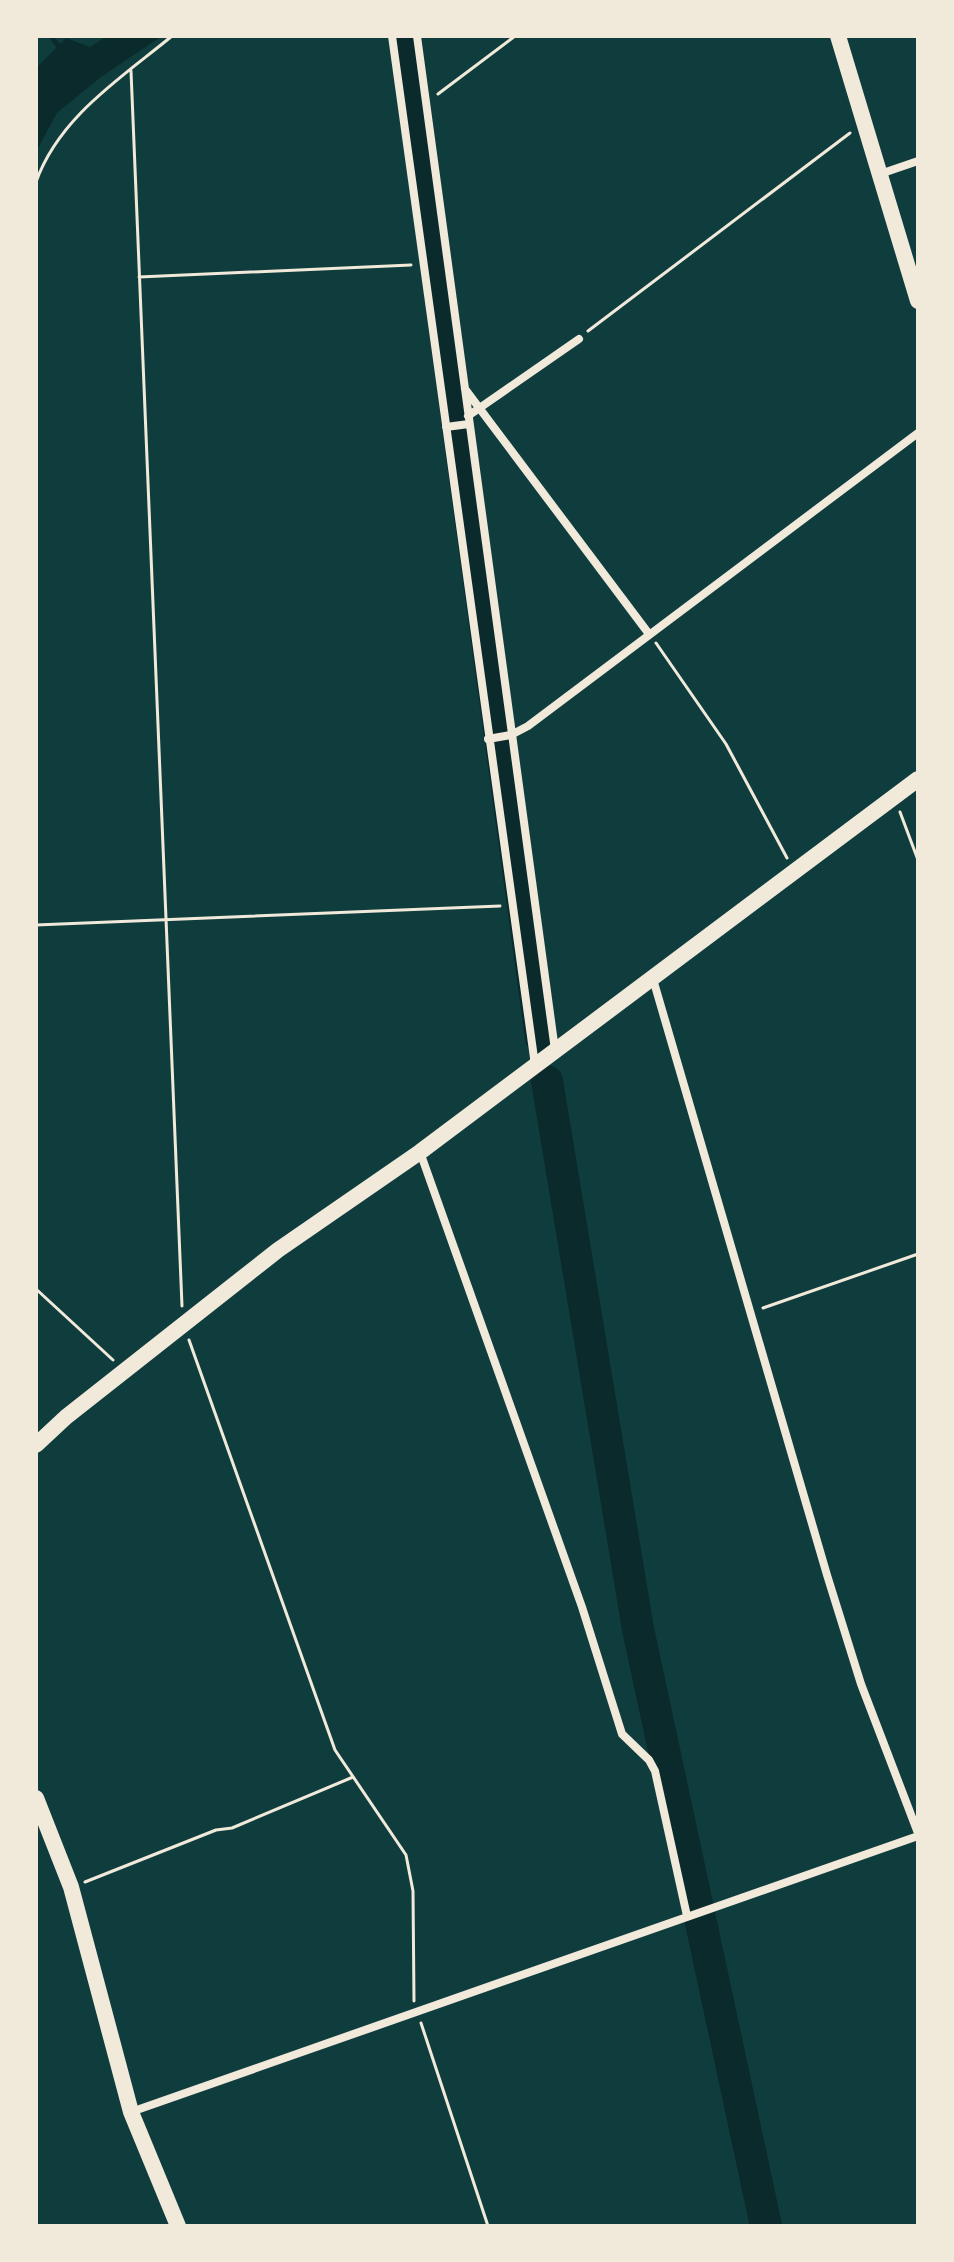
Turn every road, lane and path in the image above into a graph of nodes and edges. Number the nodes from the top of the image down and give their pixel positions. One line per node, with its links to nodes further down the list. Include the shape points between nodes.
1 (172, 36): 6 (path)
2 (392, 36): 12 (street)
3 (417, 36): 7 (street)
4 (515, 36): 7 (path)
5 (838, 36): 8 (main road)
6 (131, 71): 11 (path, via 69,125); 13 (path)
7 (426, 100): 16 (street)
8 (865, 126): 10 (main road); 15 (path)
9 (918, 161): 10 (street)
10 (880, 175): 14 (main road)
11 (36, 182)
12 (424, 264): 13 (path); 19 (street)
13 (139, 277): 29 (path)
14 (918, 301)
15 (579, 339): 17 (street)
16 (462, 386): 17 (street); 18 (street)
17 (480, 410): 18 (street); 21 (street)
18 (467, 421): 19 (street); 22 (street)
19 (449, 426): 23 (street)
20 (918, 433): 21 (street)
21 (649, 634): 22 (street); 27 (path, via 726,744)
22 (508, 736): 23 (street); 32 (street)
23 (491, 738): 28 (street)
24 (918, 779): 25 (main road)
25 (893, 798): 26 (path); 27 (main road)
26 (918, 860)
27 (794, 872): 31 (main road)
28 (512, 905): 29 (path); 33 (street)
29 (167, 920): 30 (path); 38 (path)
30 (36, 925)
31 (653, 979): 32 (main road); 37 (street)
32 (556, 1052): 33 (main road)
33 (535, 1067): 34 (main road)
34 (420, 1152): 38 (main road, via 278,1250); 46 (street, via 622,1734 655,1771)
35 (918, 1254): 37 (path)
36 (36, 1289): 39 (path)
37 (752, 1312): 44 (street, via 861,1684)
38 (183, 1324): 39 (main road); 41 (path, via 325,1726)
39 (124, 1371): 40 (main road)
40 (36, 1445)
41 (353, 1777): 45 (path); 47 (path, via 406,1855 411,1871 413,1999)
42 (36, 1798): 43 (main road)
43 (42, 1827): 45 (main road)
44 (918, 1835): 46 (street)
45 (71, 1887): 48 (main road)
46 (690, 1916): 47 (street)
47 (418, 2013): 48 (street); 50 (path)
48 (131, 2112): 49 (main road)
49 (178, 2226)
50 (488, 2226)

